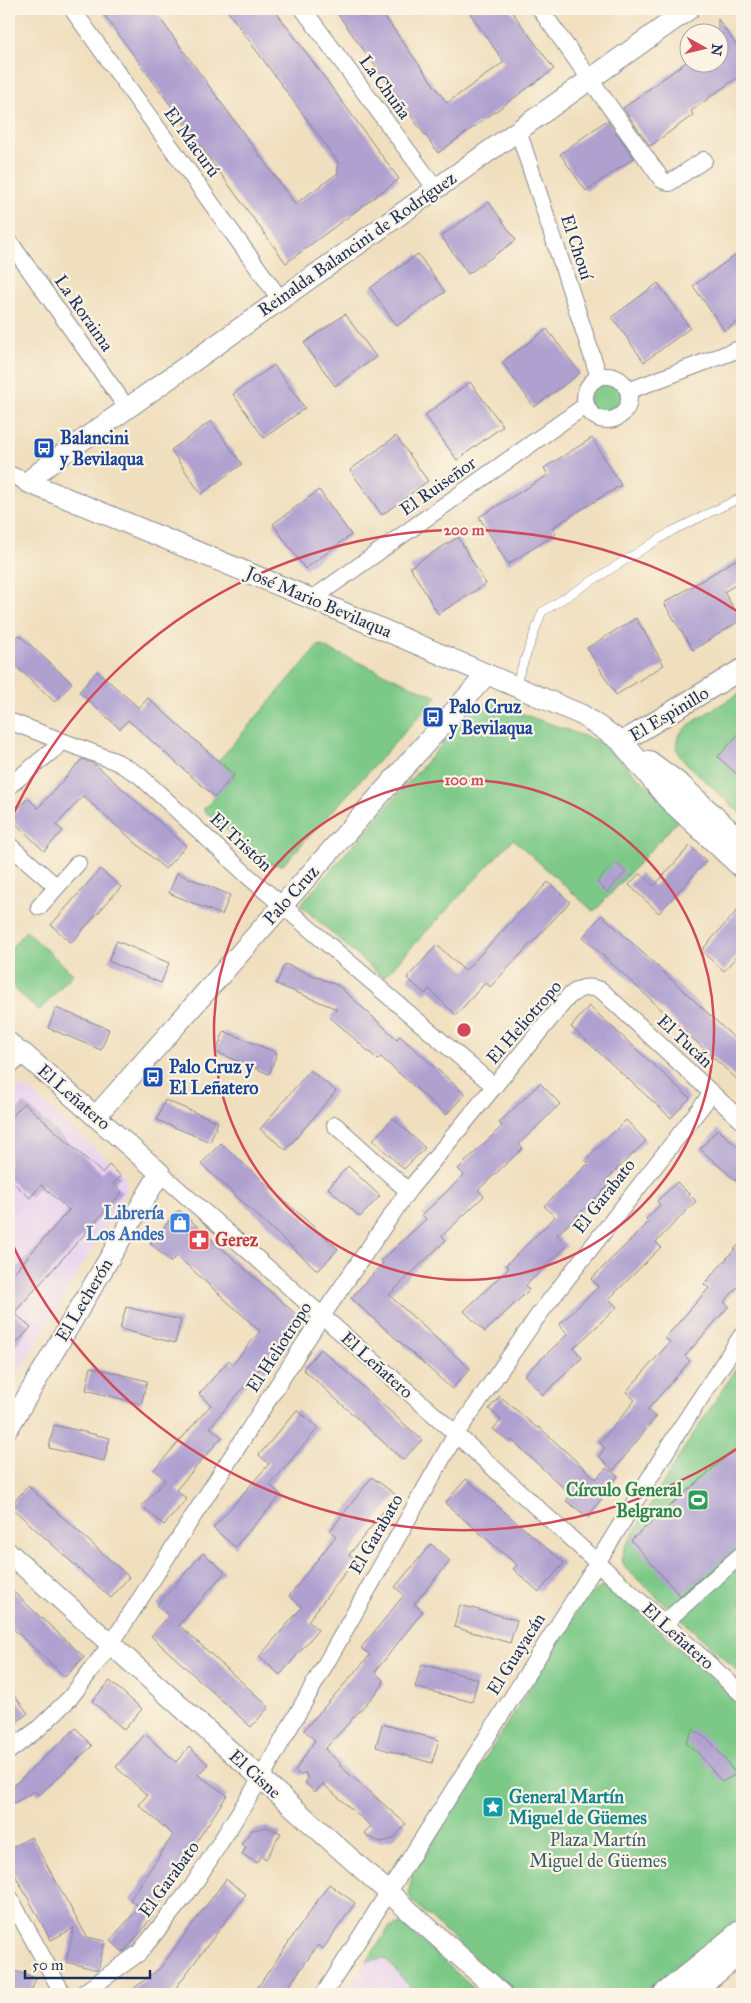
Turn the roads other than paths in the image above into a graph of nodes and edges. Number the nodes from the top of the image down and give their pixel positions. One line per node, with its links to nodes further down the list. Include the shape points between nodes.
1 (72, 9): 10 (street, El Macurú)
2 (302, 9): 8 (street, La Chuña)
3 (540, 9): 5 (street)
4 (689, 9): 5 (street, Reinalda Balancini de Rodríguez)
5 (591, 79): 6 (street, Reinalda Balancini de Rodríguez); 7 (street, via 662,180 669,183)
6 (518, 130): 8 (street, Reinalda Balancini de Rodríguez); 12 (street, El Chouí)
7 (704, 160)
8 (436, 189): 10 (street, Reinalda Balancini de Rodríguez)
9 (9, 240): 15 (street, La Roraima)
10 (280, 299): 15 (street, Reinalda Balancini de Rodríguez)
11 (742, 348): 13 (street)
12 (599, 377): 13 (street, via 620,379); 14 (street, via 589,386)
13 (628, 391): 14 (street, via 628,404 614,419 594,416)
14 (586, 405): 18 (street, El Ruiseñor)
15 (127, 408): 16 (street, Reinalda Balancini de Rodríguez)
16 (18, 478): 18 (street, José Mario Bevilaqua)
17 (742, 497): 21 (lane, via 672,531 542,612)
18 (312, 599): 20 (street, José Mario Bevilaqua)
19 (742, 669): 24 (street, El Espinillo)
20 (487, 674): 21 (street, José Mario Bevilaqua); 31 (street, Palo Cruz)
21 (515, 686): 24 (street, José Mario Bevilaqua, via 588,718)
22 (9, 721): 23 (street, El Tristón)
23 (63, 742): 25 (street); 31 (street, El Tristón, via 117,762 139,775)
24 (622, 742): 26 (main road, José Mario Bevilaqua, via 680,785); 29 (main road, José Mario Bevilaqua, via 668,798)
25 (9, 786)
26 (742, 843)
27 (9, 845): 30 (street)
28 (78, 863): 30 (street)
29 (742, 867)
30 (57, 887): 32 (street)
31 (282, 906): 35 (street, El Tristón); 37 (street, Palo Cruz)
32 (40, 907)
33 (602, 990): 35 (street, El Heliotropo, via 590,986 578,989 568,997); 36 (street, El Tucán)
34 (14, 1052): 37 (street, El Leñatero)
35 (494, 1086): 41 (street, El Heliotropo)
36 (712, 1093): 38 (street, El Tucán); 45 (street, El Garabato, via 536,1317)
37 (96, 1116): 40 (street, El Leñatero)
38 (742, 1121)
39 (335, 1125): 41 (street)
40 (160, 1173): 42 (street, El Leñatero); 44 (street, El Lecherón)
41 (408, 1191): 42 (street, El Heliotropo)
42 (322, 1316): 45 (street, El Leñatero); 50 (street, El Heliotropo)
43 (742, 1335): 48 (street, El Guayacán)
44 (9, 1427)
45 (456, 1434): 48 (street, El Leñatero); 53 (street, El Garabato)
46 (9, 1553): 50 (street, El Cisne)
47 (742, 1554): 49 (street)
48 (598, 1562): 49 (street, El Leñatero); 54 (street, El Guayacán)
49 (664, 1622): 51 (street, El Leñatero)
50 (111, 1644): 52 (street, El Heliotropo, via 70,1698); 53 (street, El Cisne)
51 (742, 1694)
52 (9, 1751)
53 (261, 1778): 54 (street, El Cisne); 59 (street, El Garabato, via 192,1887 139,1953)
54 (389, 1893): 60 (street, El Guayacán); 61 (street, El Cisne)
55 (9, 1896): 58 (street)
56 (742, 1928): 62 (street)
57 (742, 1952): 63 (street)
58 (63, 1994)
59 (82, 1994)
60 (324, 1994)
61 (502, 1994)
62 (663, 1994)
63 (692, 1994)

